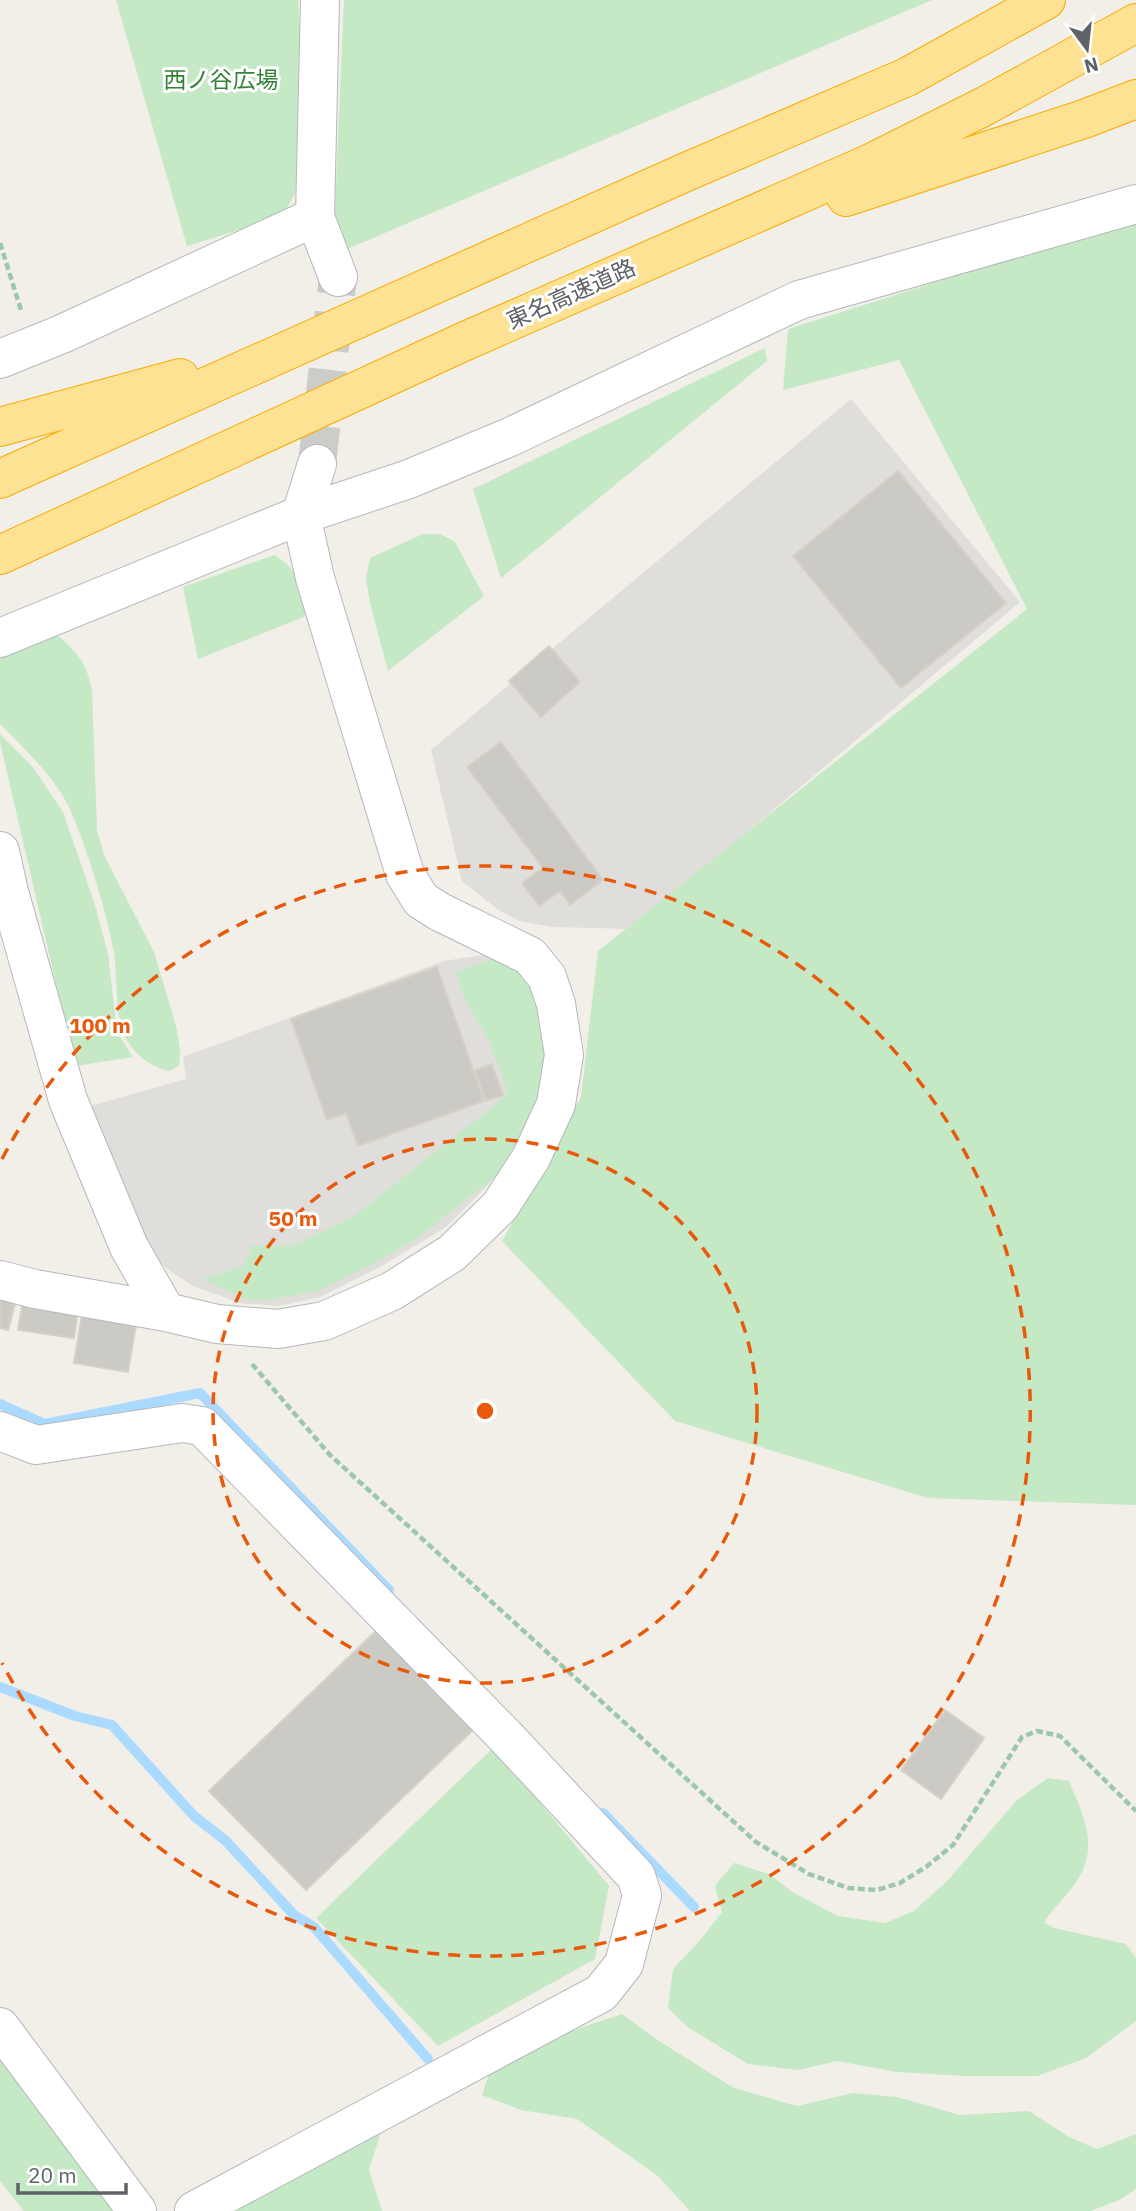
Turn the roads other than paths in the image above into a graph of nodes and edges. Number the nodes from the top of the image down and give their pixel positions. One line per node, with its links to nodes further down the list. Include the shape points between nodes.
1 (320, 0): 6 (street)
2 (1046, 0): 9 (highway, via 908,77)
3 (1136, 23): 7 (highway, 東名高速道路, via 871,163)
4 (1136, 99): 7 (highway, via 1084,120)
5 (1136, 204): 14 (street, via 799,300 510,436 409,479)
6 (315, 217): 8 (street); 10 (street)
7 (649, 260): 15 (highway, 東名高速道路)
8 (338, 277)
9 (296, 347): 11 (highway); 13 (highway)
10 (16, 353)
11 (0, 427)
12 (317, 464): 14 (street)
13 (0, 479)
14 (300, 515): 16 (street); 19 (street, via 405,874 421,900 530,956 547,977 564,1055 556,1104 531,1158 500,1206 452,1253 392,1291 324,1321 278,1329 217,1324)
15 (0, 555)
16 (0, 638)
17 (0, 851): 19 (street, via 68,1100 129,1247)
18 (0, 1280): 19 (street)
19 (166, 1312)
20 (0, 1431): 23 (street, via 36,1445 182,1423 202,1426 507,1738 636,1876 642,1895 624,1964 601,1993)
21 (0, 2027): 22 (street)
22 (137, 2211)
23 (194, 2211)

